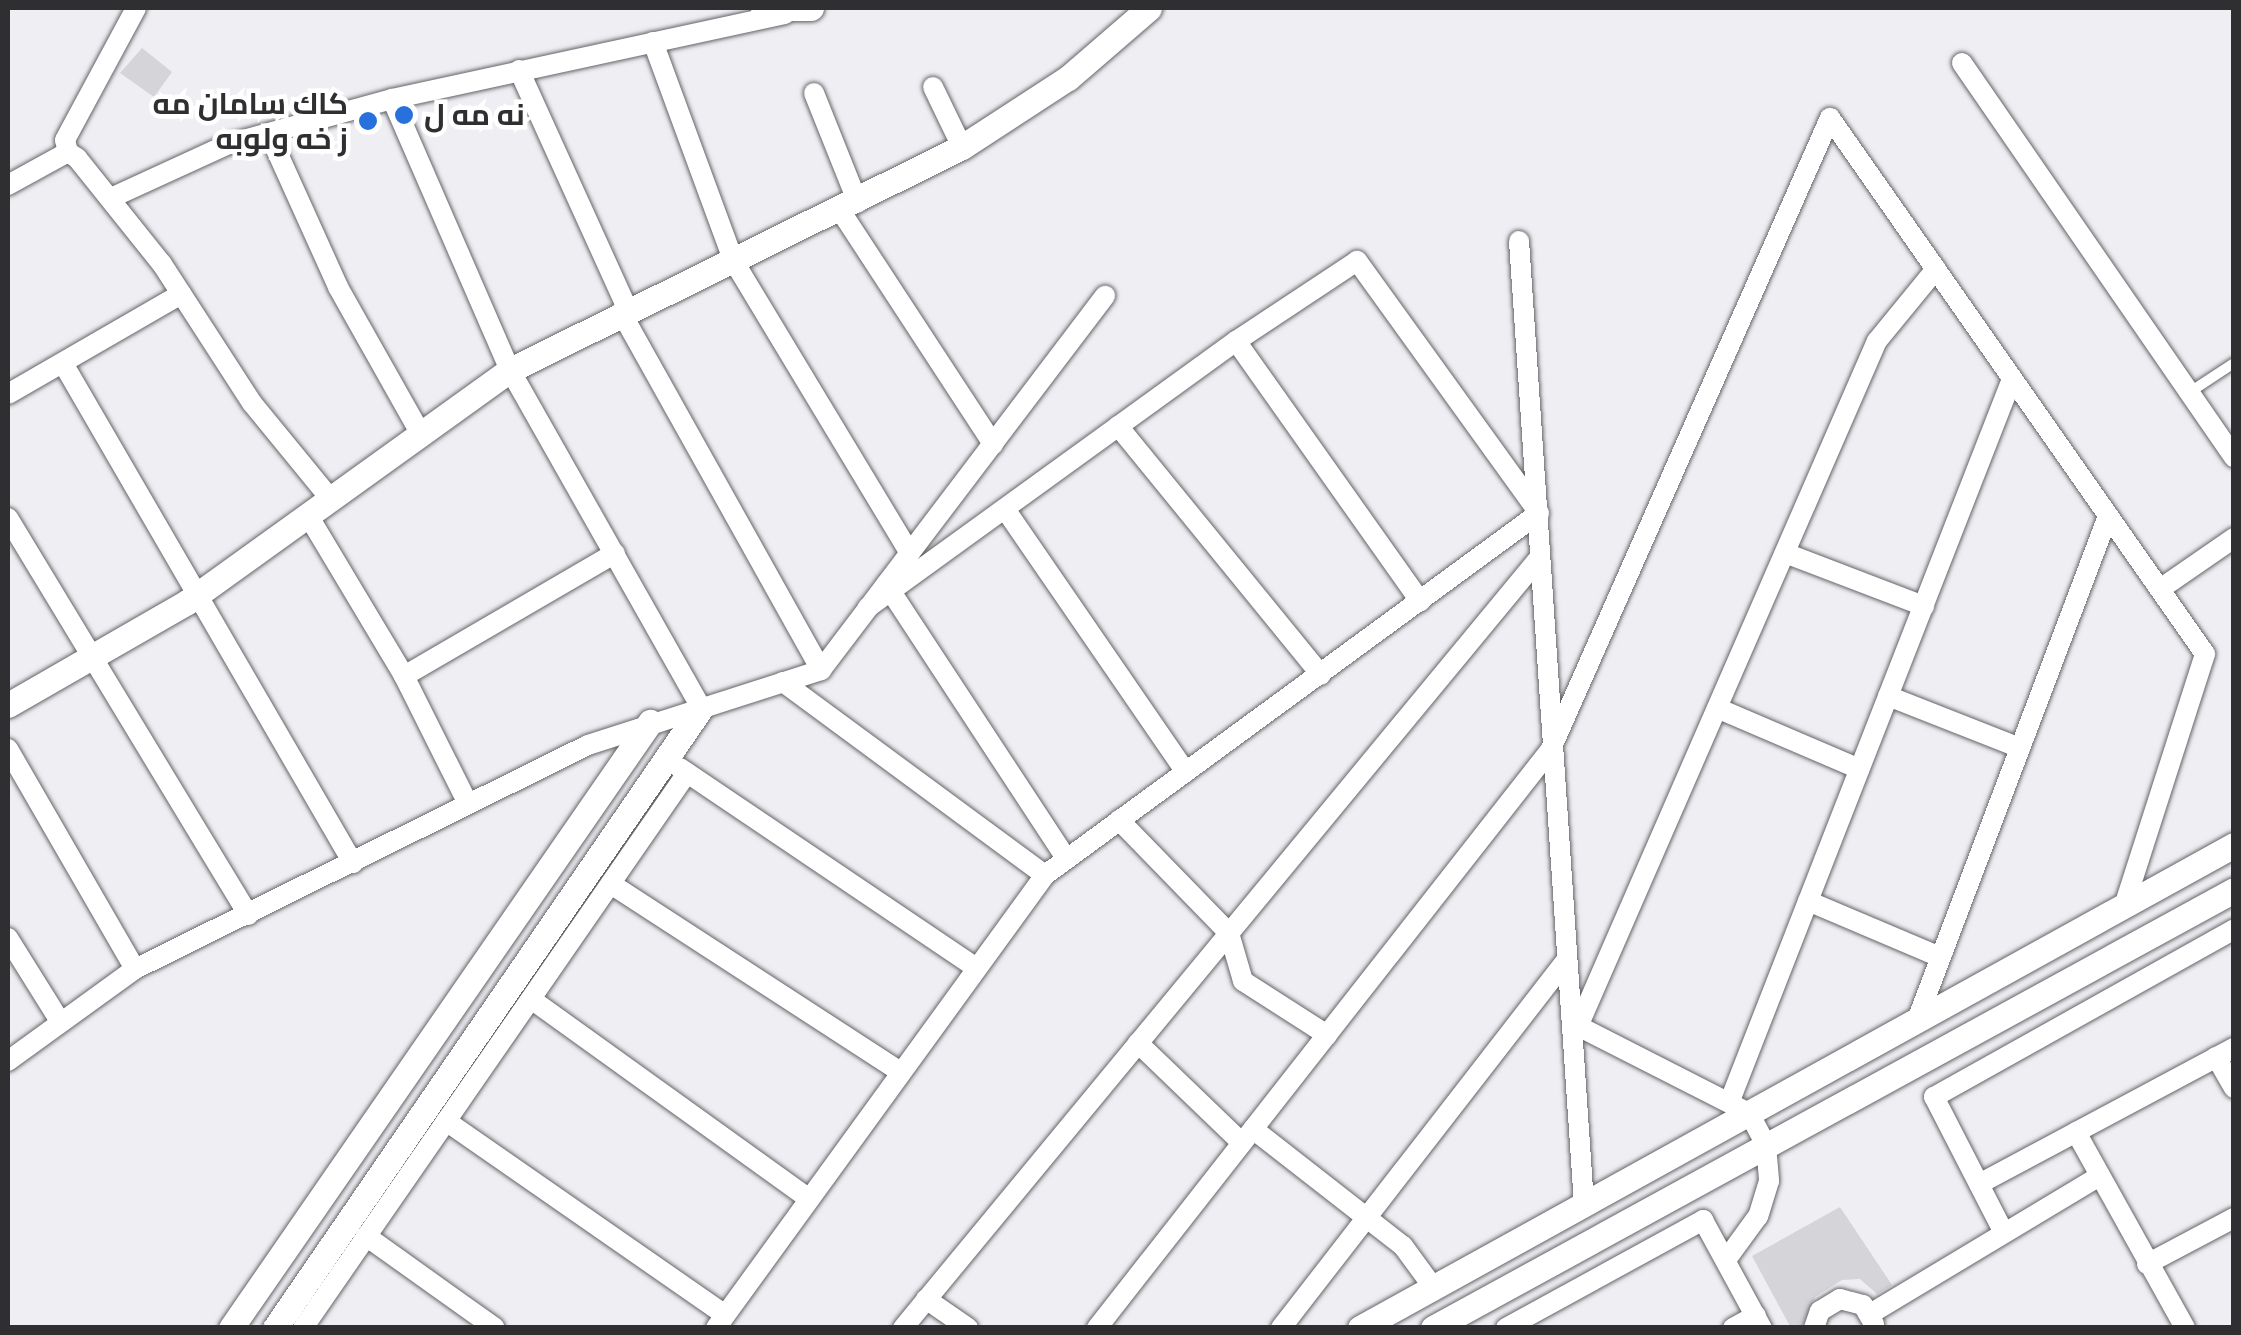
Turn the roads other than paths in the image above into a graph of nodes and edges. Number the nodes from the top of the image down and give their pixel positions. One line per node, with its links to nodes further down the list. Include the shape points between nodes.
1 (136, 8): 13 (street, via 64,140)
2 (763, 8): 3 (street)
3 (800, 8): 5 (street)
4 (1150, 8): 12 (street, via 1068,78)
5 (653, 42): 7 (street); 18 (street)
6 (1962, 63): 28 (street)
7 (520, 70): 10 (street); 22 (street)
8 (934, 87): 12 (street)
9 (814, 93): 16 (street)
10 (392, 99): 11 (street); 26 (street)
11 (269, 134): 15 (street, via 229,144); 31 (street, via 338,287)
12 (962, 148): 16 (street)
13 (68, 152): 14 (street); 15 (street)
14 (8, 185)
15 (113, 198): 20 (street)
16 (849, 206): 18 (street); 32 (street)
17 (1520, 241): 36 (street)
18 (733, 260): 22 (street); 42 (street)
19 (1936, 269): 27 (street); 43 (street, via 1877,341); 62 (street, via 1830,118)
20 (182, 294): 25 (street); 34 (street, via 252,404)
21 (1105, 296): 32 (street)
22 (624, 311): 26 (street); 51 (street)
23 (1236, 341): 30 (street); 36 (street, via 1357,261); 48 (street)
24 (2234, 362): 28 (lane)
25 (64, 365): 29 (street); 47 (street)
26 (510, 370): 31 (street); 41 (street)
27 (2012, 379): 37 (street); 49 (street)
28 (2189, 392): 33 (street)
29 (8, 394)
30 (1118, 426): 35 (street); 52 (street)
31 (418, 430): 34 (street)
32 (993, 444): 42 (street)
33 (2234, 456)
34 (328, 496): 38 (street)
35 (1005, 509): 45 (street); 65 (street)
36 (1539, 513): 44 (street); 48 (street)
37 (2108, 516): 46 (street); 60 (street)
38 (309, 517): 47 (street); 53 (street)
39 (8, 518): 50 (street)
40 (2234, 538): 46 (street)
41 (614, 553): 53 (street); 57 (street)
42 (910, 553): 45 (street)
43 (1784, 553): 49 (street); 58 (street)
44 (1540, 557): 62 (street); 78 (street)
45 (888, 588): 51 (street); 69 (street)
46 (2160, 589): 75 (street, via 2205,654)
47 (198, 593): 50 (street); 70 (street)
48 (1420, 601): 52 (street)
49 (1924, 606): 55 (street)
50 (91, 655): 56 (street); 76 (street)
51 (820, 670): 54 (street)
52 (1321, 674): 65 (street)
53 (404, 676): 66 (street)
54 (783, 682): 57 (street); 71 (street)
55 (1888, 696): 60 (street); 64 (street)
56 (8, 706)
57 (702, 708): 59 (street); 63 (street)
58 (1717, 708): 64 (street); 88 (street)
59 (650, 722): 66 (street); 114 (street)
60 (2020, 748): 80 (street)
61 (8, 749): 83 (street)
62 (1552, 749): 81 (street); 87 (street)
63 (677, 766): 72 (street); 82 (street); 115 (street)
64 (1860, 769): 74 (street)
65 (1186, 772): 67 (street)
66 (468, 804): 70 (street)
67 (1118, 820): 69 (street); 78 (street)
68 (2234, 846): 75 (street)
69 (1066, 858): 71 (street)
70 (353, 864): 76 (street)
71 (1045, 875): 82 (street)
72 (610, 884): 84 (street); 92 (street)
73 (2234, 890): 98 (street)
74 (1808, 900): 80 (street); 94 (street)
75 (2124, 906): 86 (street)
76 (248, 915): 83 (street)
77 (2234, 928): 100 (street, via 1934,1096)
78 (1228, 933): 87 (street, via 1243,981); 89 (street)
79 (8, 938): 85 (street)
80 (1940, 957): 86 (street)
81 (1565, 962): 88 (street); 104 (street)
82 (977, 968): 92 (street)
83 (135, 969): 85 (street)
84 (531, 999): 95 (street); 101 (street)
85 (58, 1018): 91 (street)
86 (1917, 1020): 94 (street)
87 (1327, 1035): 97 (street)
88 (1574, 1035): 94 (street); 102 (street)
89 (1138, 1043): 97 (street); 110 (street)
90 (2225, 1053): 93 (street); 96 (street)
91 (8, 1061)
92 (900, 1072): 101 (street)
93 (2234, 1088)
94 (1740, 1105): 98 (street); 102 (street)
95 (446, 1121): 106 (street); 113 (street)
96 (2076, 1132): 99 (street); 100 (street)
97 (1247, 1136): 104 (street); 120 (street)
98 (1766, 1145): 107 (street, via 1769,1181 1758,1216); 123 (street)
99 (2098, 1177): 105 (street); 108 (street)
100 (1979, 1184): 105 (street)
101 (808, 1199): 113 (street)
102 (1584, 1204): 109 (street)
103 (2234, 1218): 108 (street)
104 (1364, 1220): 109 (street, via 1422,1266); 121 (street)
105 (2003, 1231): 112 (street)
106 (366, 1236): 116 (street); 117 (street)
107 (1726, 1260): 111 (street); 124 (street, via 1703,1220)
108 (2147, 1264): 127 (street)
109 (1433, 1287): 122 (street)
110 (926, 1299): 118 (street); 119 (street)
111 (1759, 1321): 125 (street)
112 (1872, 1321): 126 (street, via 1840,1299 1820,1311)
113 (722, 1323)
114 (231, 1328)
115 (275, 1328)
116 (303, 1328)
117 (495, 1328)
118 (903, 1328)
119 (968, 1328)
120 (1097, 1328)
121 (1281, 1328)
122 (1360, 1328)
123 (1433, 1328)
124 (1506, 1328)
125 (1733, 1328)
126 (1814, 1328)
127 (2184, 1328)

